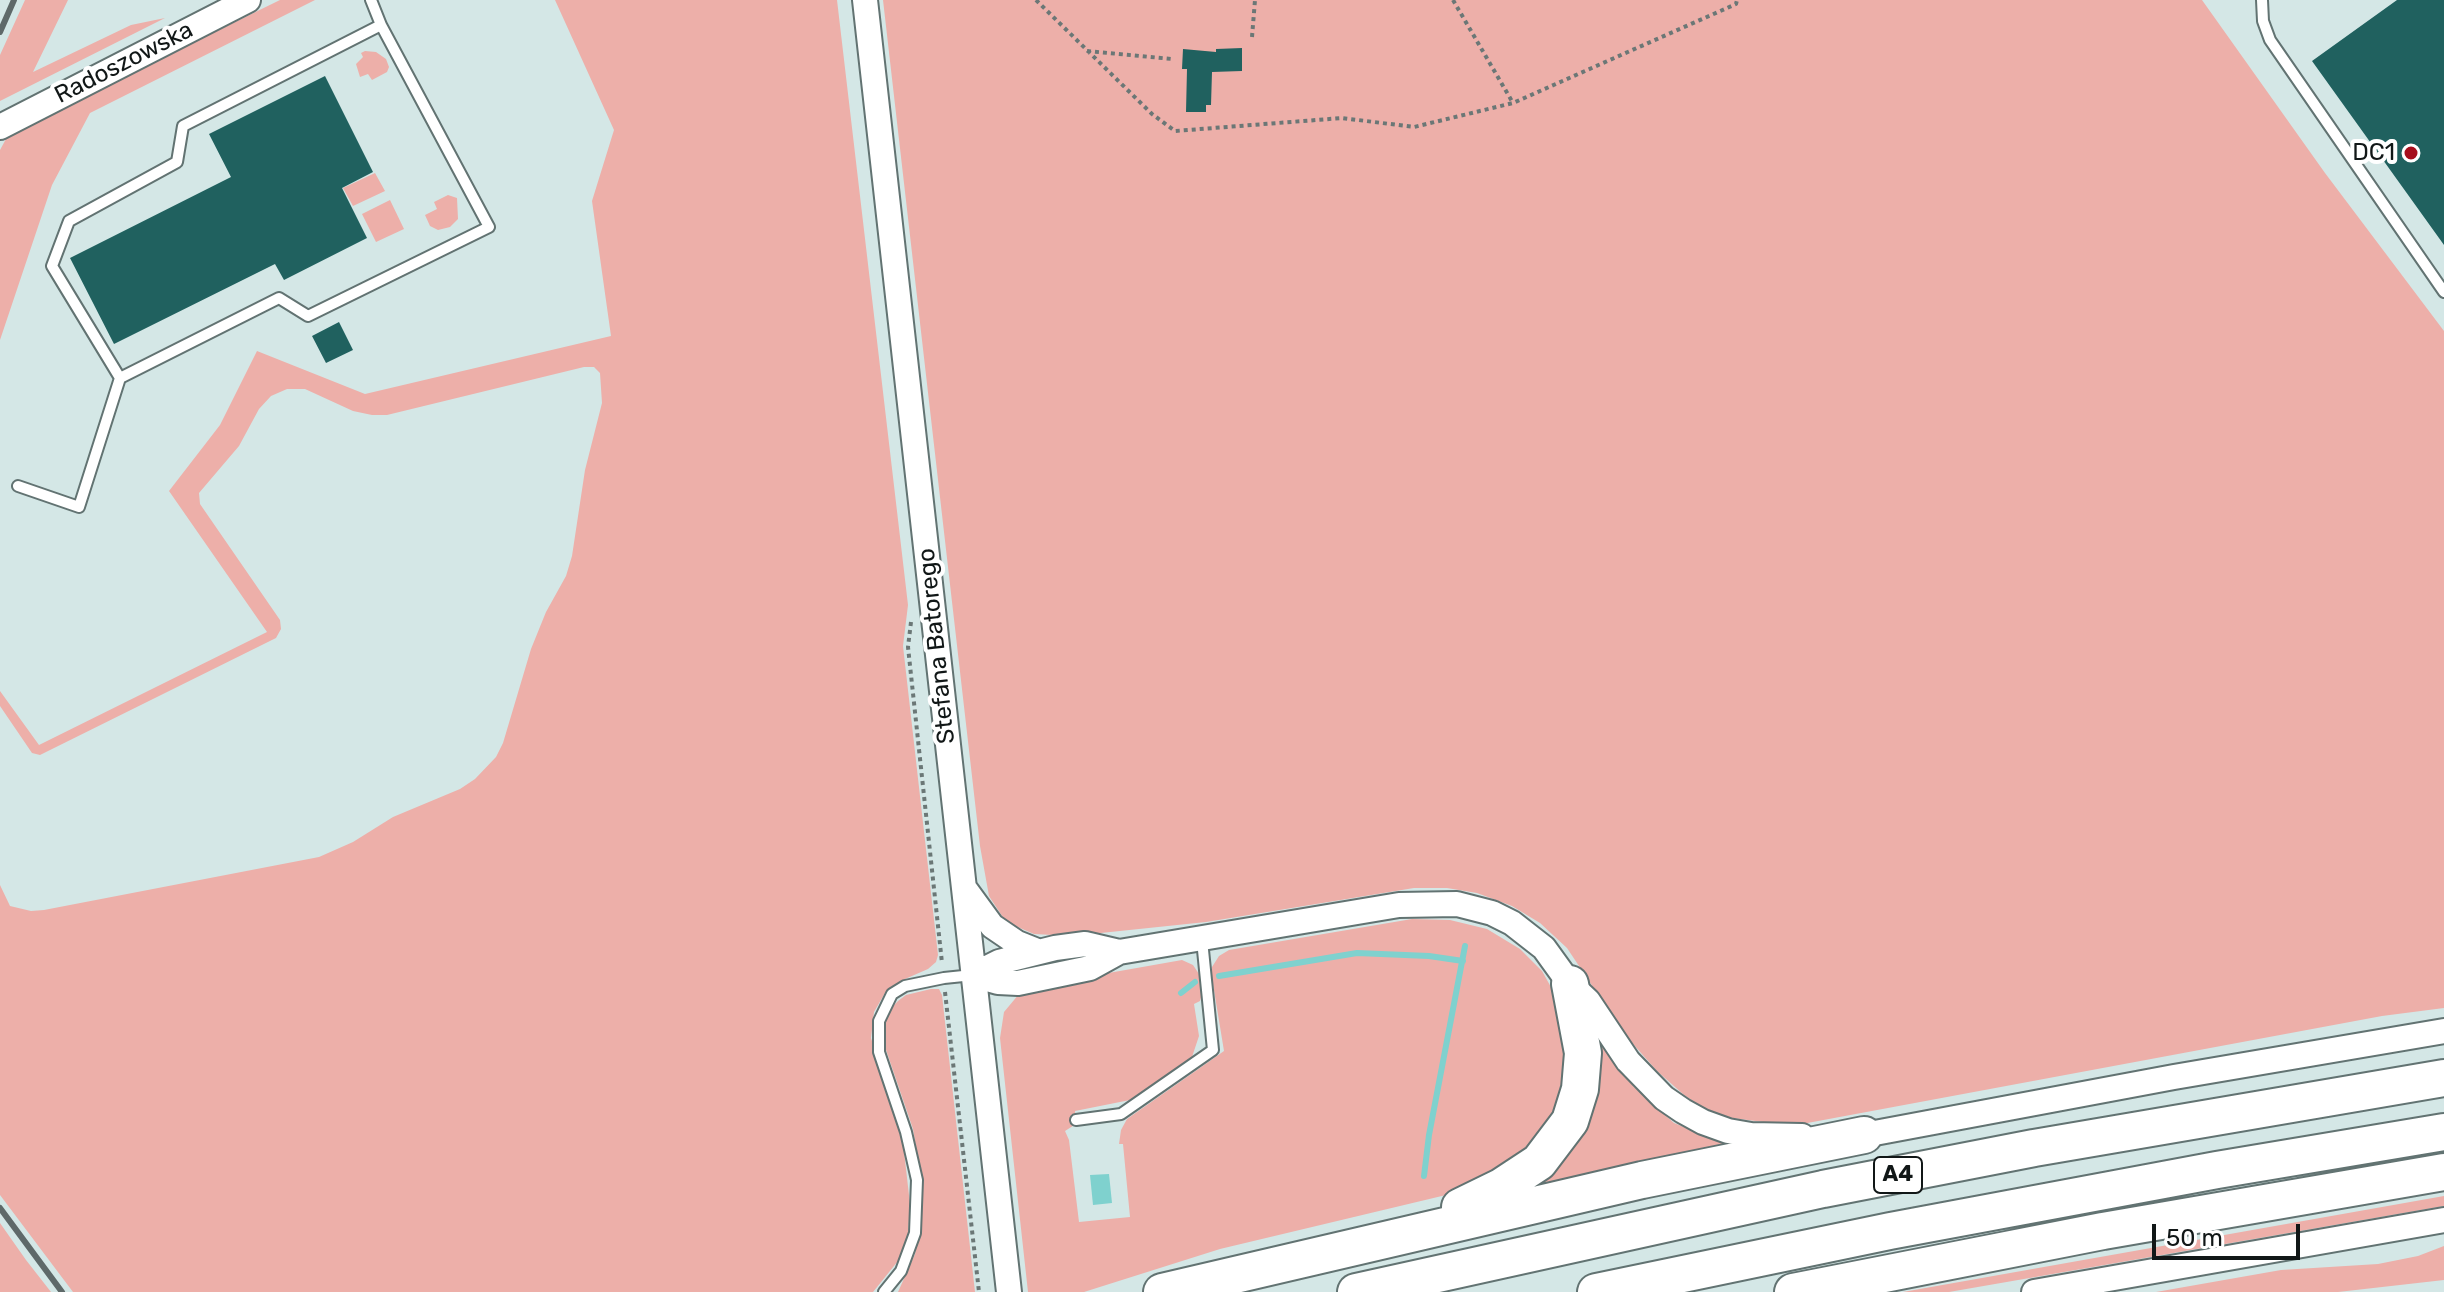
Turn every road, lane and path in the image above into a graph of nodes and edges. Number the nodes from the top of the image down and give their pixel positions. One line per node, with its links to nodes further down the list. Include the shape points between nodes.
1 (248, 0): 14 (street, Radoszowska)
2 (371, 0): 9 (lane)
3 (865, 0): 19 (street, Stefana Batorego)
4 (1036, 0): 11 (path)
5 (1255, 0): 10 (path)
6 (1453, 0): 13 (path)
7 (1737, 0): 13 (path)
8 (2262, 0): 15 (lane, via 2270,40)
9 (381, 25): 16 (lane, via 183,126 177,162 69,221 52,266); 16 (lane, via 489,227 308,316 279,298)
10 (1252, 37)
11 (1086, 51): 12 (path); 13 (path, via 1175,131 1342,118 1414,127)
12 (1172, 59)
13 (1513, 103)
14 (0, 127)
15 (2444, 292)
16 (120, 378): 17 (lane, via 79,507)
17 (18, 486)
18 (911, 621): 24 (path, via 908,647)
19 (963, 886): 21 (street, via 992,926); 23 (street, Stefana Batorego)
20 (1201, 938): 22 (street); 25 (street, via 1399,905 1457,904 1492,913 1528,934); 28 (lane, via 1213,1050 1121,1114)
21 (1037, 951): 22 (street, via 1085,944); 23 (street)
22 (1119, 952): 23 (street, via 1090,968 1018,983)
23 (973, 975): 24 (lane); 36 (street, Stefana Batorego)
24 (944, 978): 34 (lane, via 892,994 879,1021 879,1052 917,1180 915,1233 901,1271); 35 (path)
25 (1570, 984): 30 (street, via 1648,1082 1703,1122 1751,1135); 33 (highway, via 1583,1053 1580,1089 1557,1142 1539,1162 1501,1187)
26 (2444, 1031): 30 (street)
27 (2444, 1078): 38 (highway, A4, via 1883,1177)
28 (1076, 1120)
29 (2444, 1132): 39 (highway, A4, via 1905,1228)
30 (1864, 1135): 33 (highway)
31 (2444, 1172): 40 (highway)
32 (2444, 1220): 41 (street)
33 (1401, 1235): 37 (highway)
34 (884, 1292)
35 (979, 1292)
36 (1009, 1292)
37 (1162, 1292)
38 (1356, 1292)
39 (1596, 1292)
40 (1793, 1292)
41 (2034, 1292)

